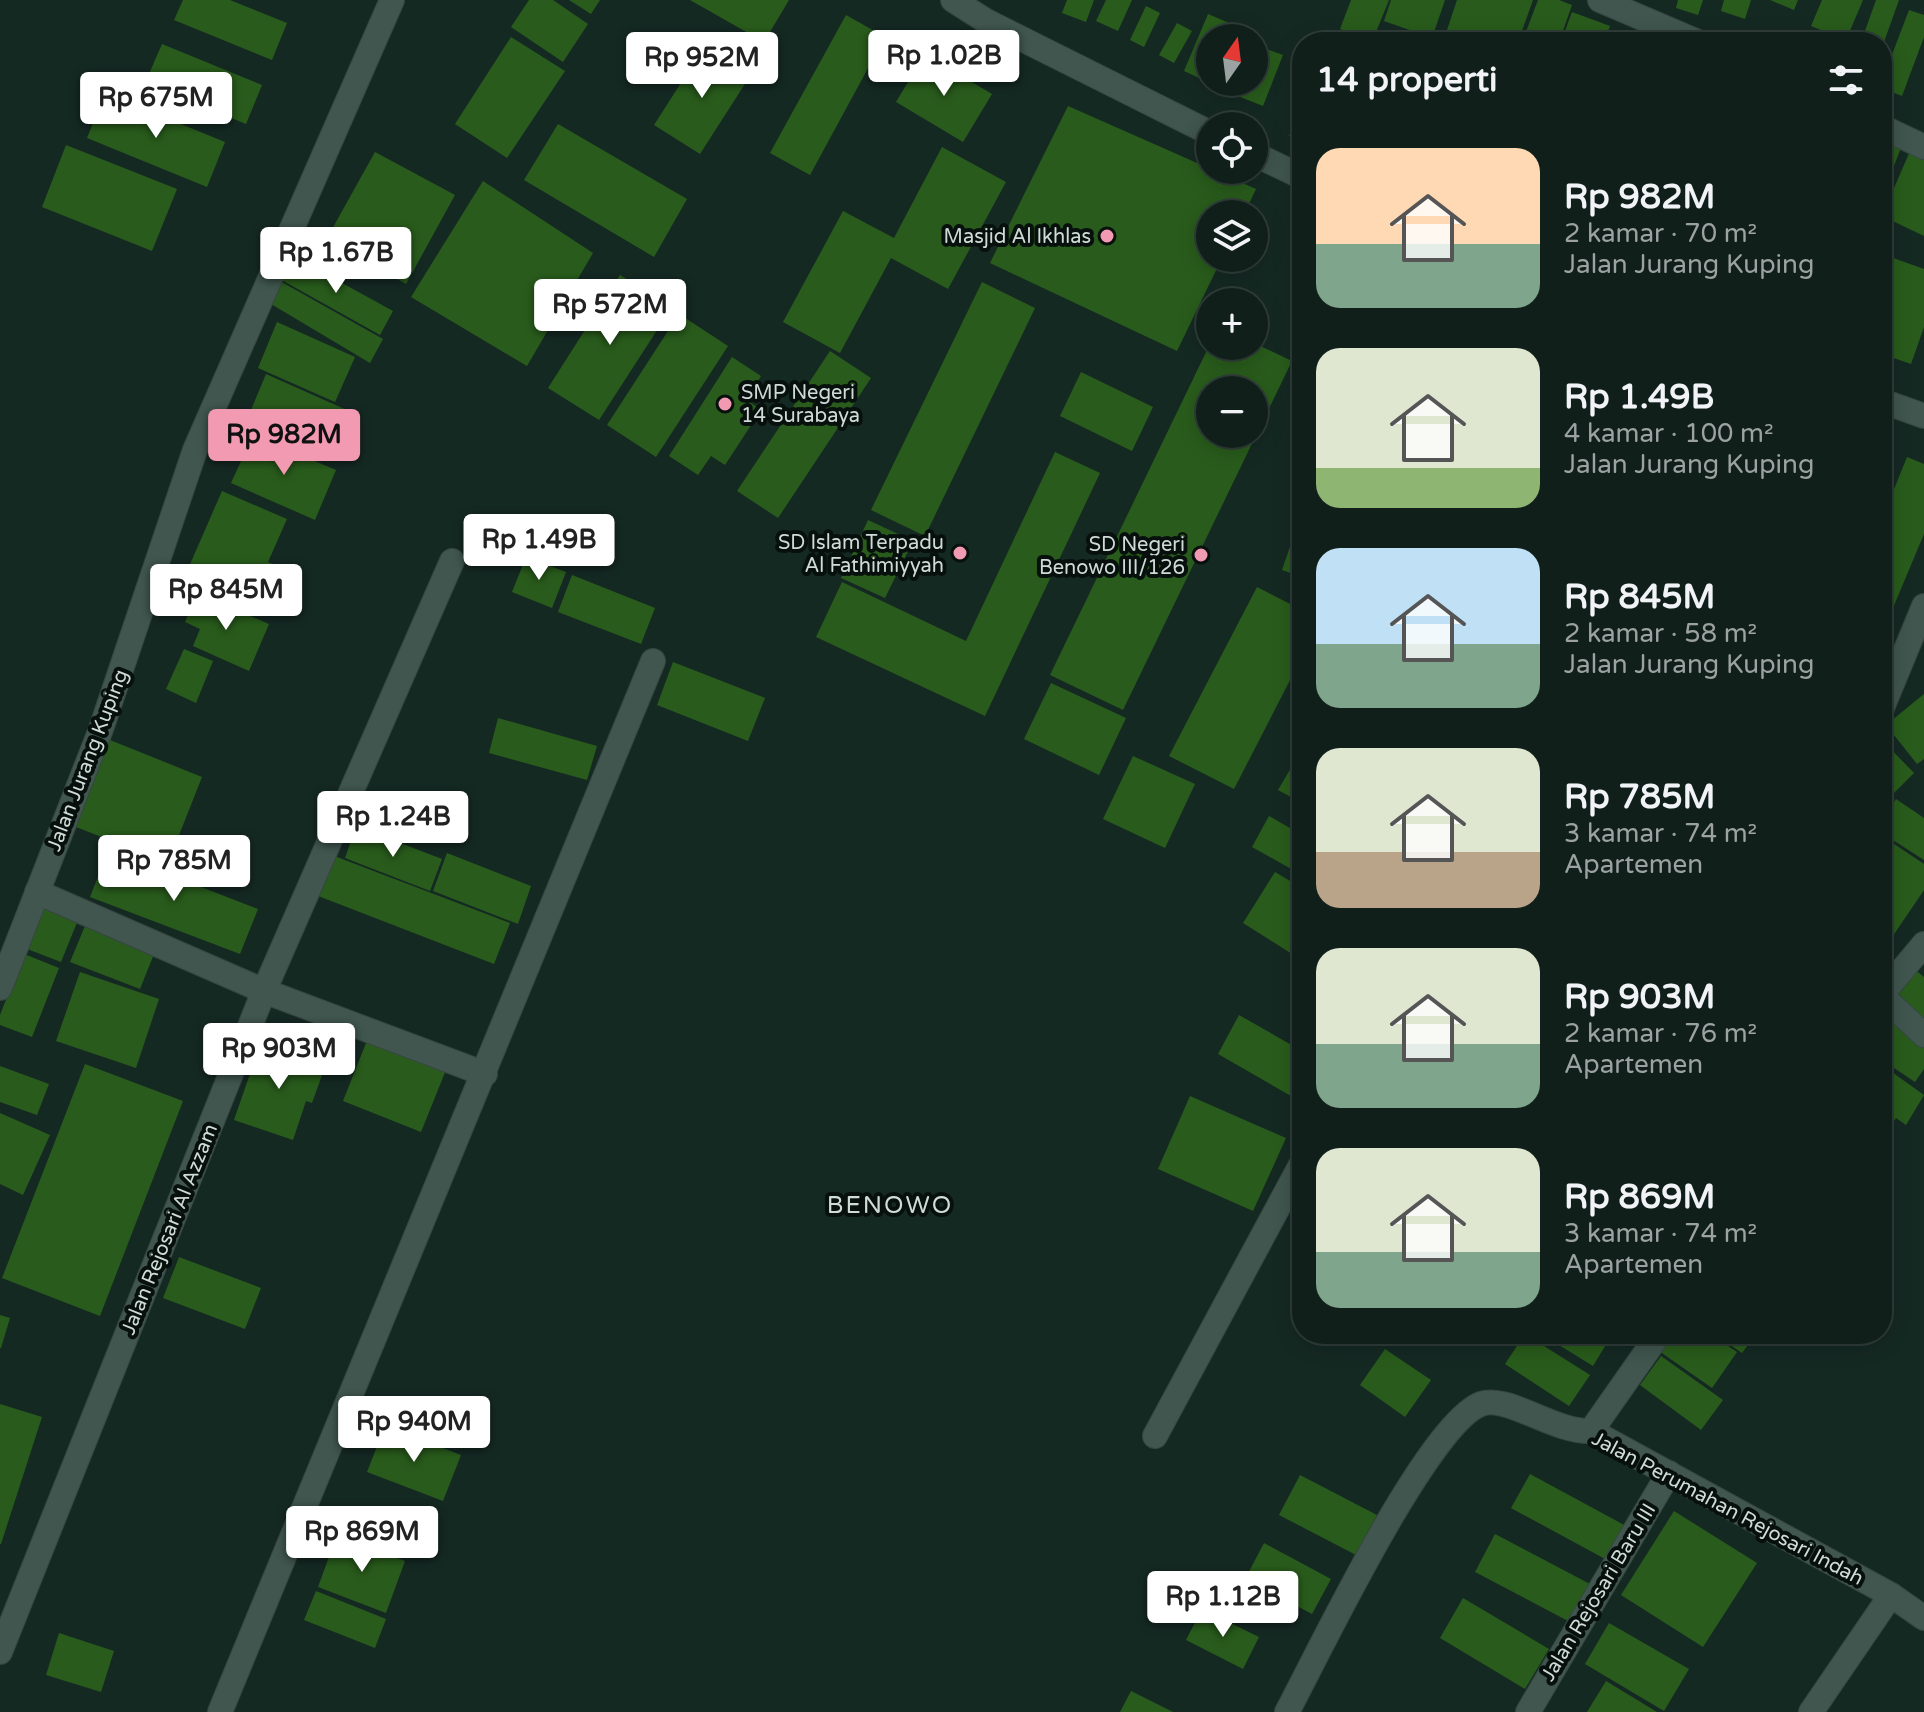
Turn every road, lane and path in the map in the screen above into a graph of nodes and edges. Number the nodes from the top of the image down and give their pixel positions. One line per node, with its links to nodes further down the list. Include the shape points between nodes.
1 (392, 0): 16 (street, Jalan Jurang Kuping, via 195,450 101,729)
2 (953, 0): 5 (street)
3 (1600, 0): 4 (street)
4 (1675, 32)
5 (1196, 126)
6 (1892, 132): 7 (street)
7 (1924, 147)
8 (1268, 161): 9 (street)
9 (1292, 172)
10 (1892, 405): 11 (street)
11 (1924, 416)
12 (452, 561): 20 (street, Jalan Rejosari Al Azzam)
13 (1924, 606): 15 (street)
14 (653, 661): 23 (street)
15 (1892, 684)
16 (37, 892): 19 (street, Jalan Jurang Kuping); 20 (street)
17 (1924, 944): 18 (street)
18 (1892, 983)
19 (0, 988)
20 (264, 991): 23 (street); 31 (street, Jalan Rejosari Al Azzam)
21 (1892, 1005): 22 (street)
22 (1924, 1035)
23 (485, 1074): 32 (street)
24 (1292, 1182): 27 (street)
25 (1652, 1344): 26 (street)
26 (1591, 1431): 28 (street, Jalan Perumahan Rejosari Indah); 33 (street, Jalan Perumahan Rejosari Indah, via 1562,1428 1508,1404 1482,1403 1463,1416 1415,1473)
27 (1155, 1436)
28 (1669, 1473): 29 (street, Jalan Perumahan Rejosari Indah); 34 (street, Jalan Rejosari Baru III)
29 (1891, 1595): 30 (street, Jalan Perumahan Rejosari Indah); 35 (street)
30 (1924, 1618)
31 (0, 1652)
32 (220, 1712)
33 (1287, 1712)
34 (1528, 1712)
35 (1811, 1712)

